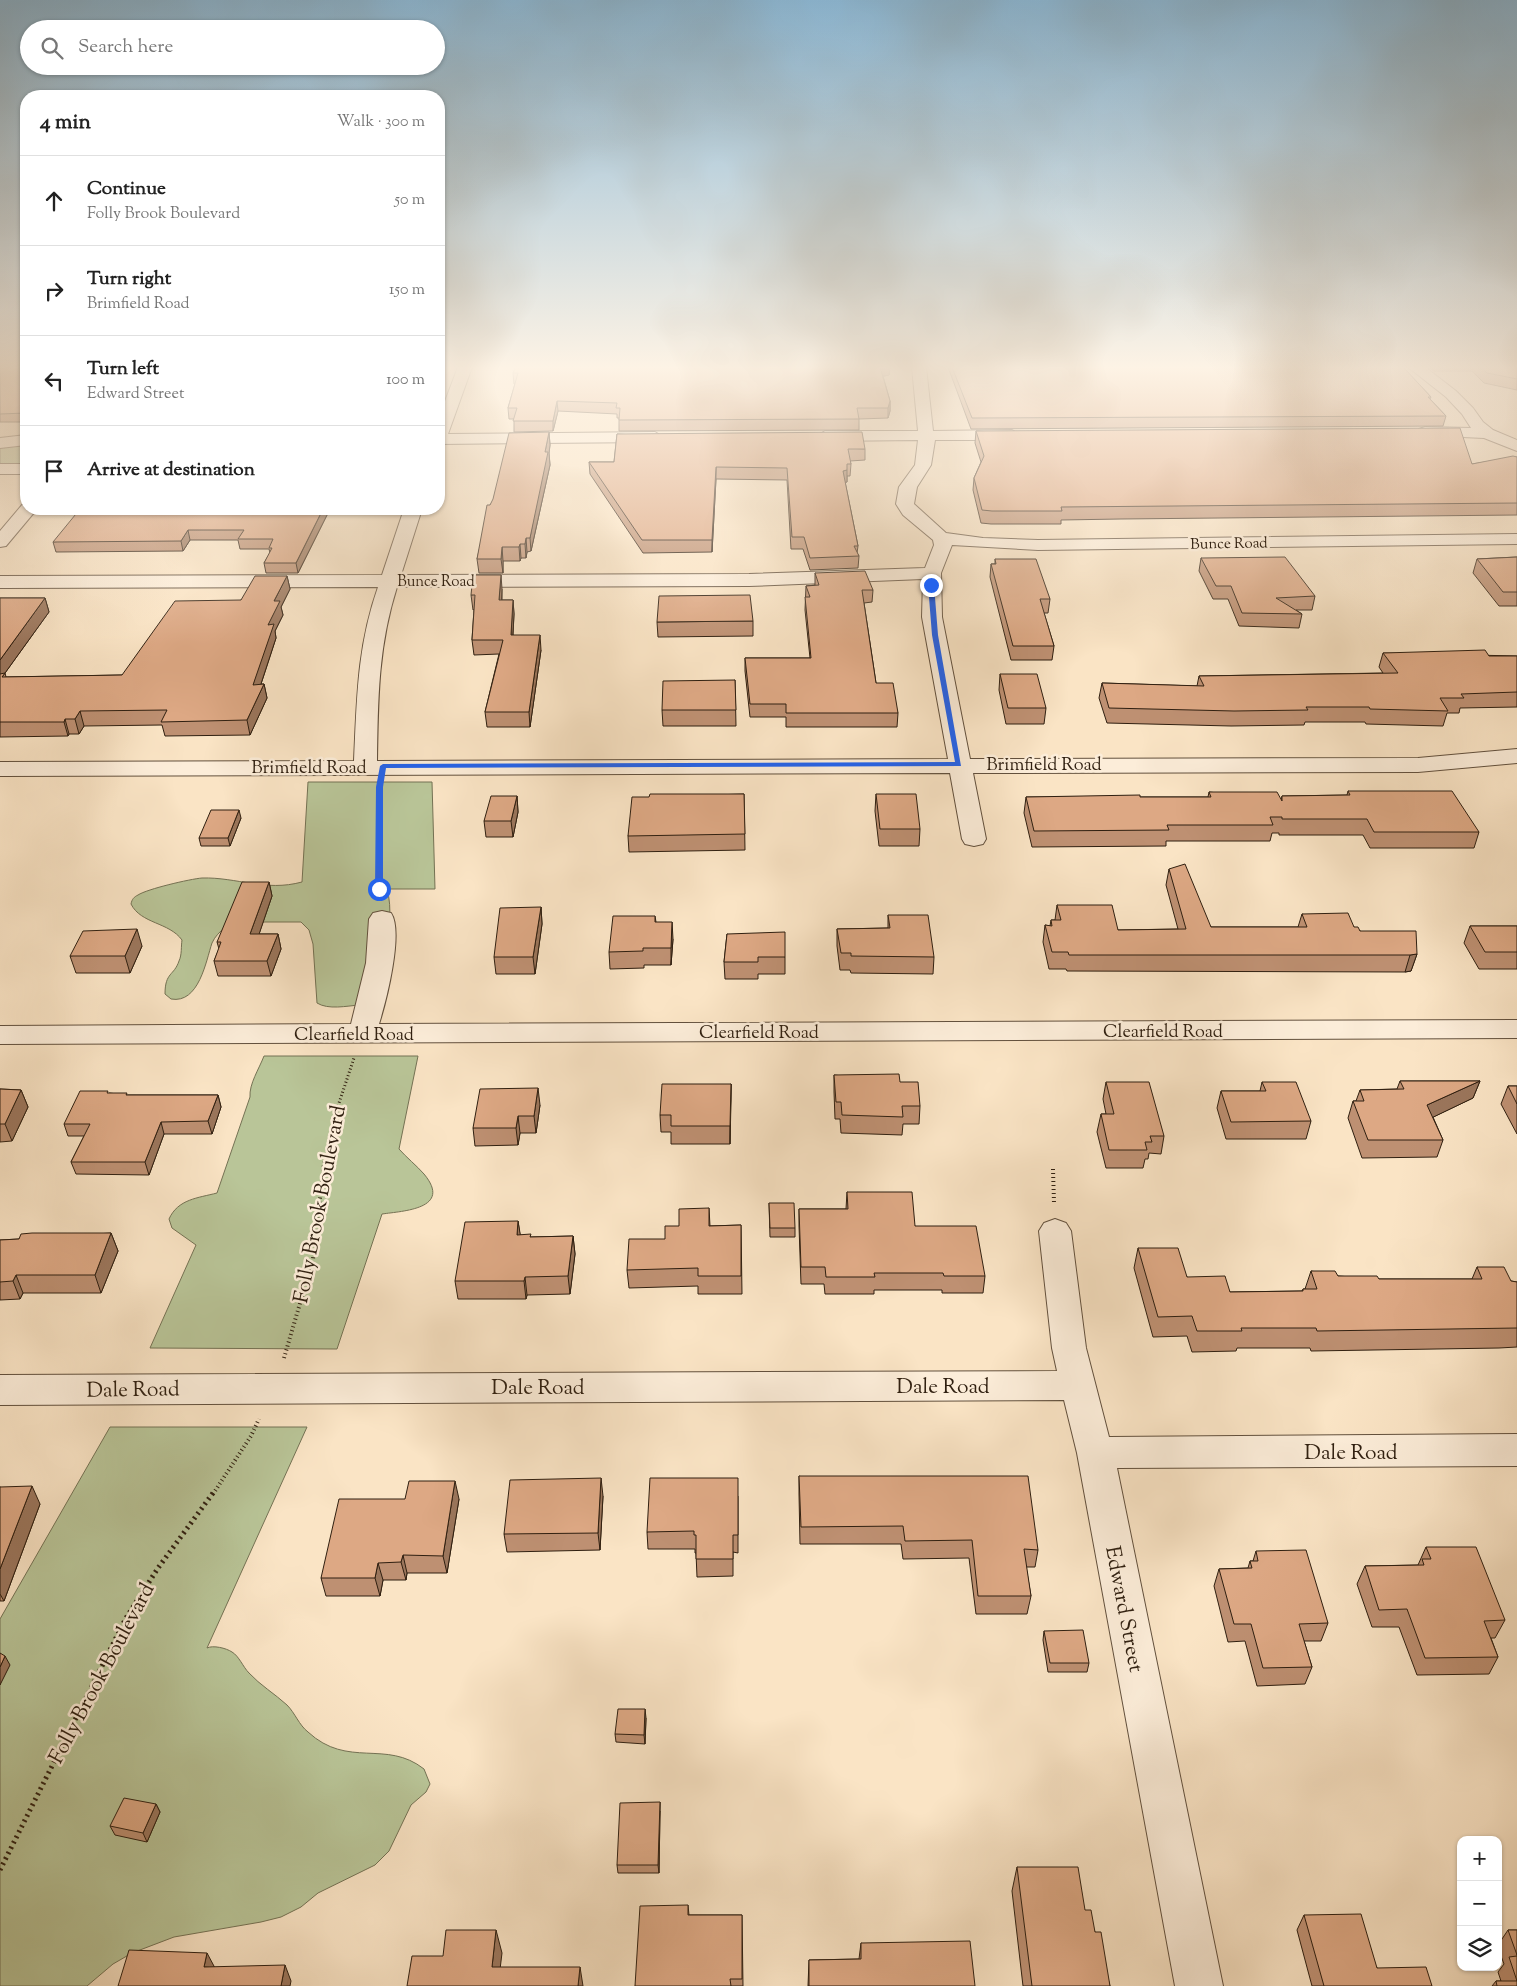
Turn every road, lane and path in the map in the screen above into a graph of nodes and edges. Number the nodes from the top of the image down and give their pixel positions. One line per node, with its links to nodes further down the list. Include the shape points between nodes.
1 (924, 460): 6 (street, via 908,488 905,504)
2 (0, 469): 3 (street)
3 (20, 469)
4 (23, 515): 8 (street)
5 (411, 515): 10 (street)
6 (941, 538): 7 (street, Bunce Road, via 1038,545); 9 (street, via 943,545)
7 (1517, 540)
8 (0, 542)
9 (932, 573): 10 (street, Bunce Road, via 758,580); 13 (street, via 932,617)
10 (388, 581): 11 (street, Bunce Road); 14 (street, via 369,663)
11 (0, 582)
12 (1517, 756): 13 (street, Brimfield Road, via 1418,764)
13 (959, 764): 14 (street, Brimfield Road); 16 (street)
14 (374, 767): 15 (street, Brimfield Road); 17 (path, via 380,787)
15 (0, 769)
16 (974, 839)
17 (382, 919): 19 (street, via 381,950)
18 (1517, 1029): 19 (street, Clearfield Road)
19 (362, 1034): 20 (street, Clearfield Road); 24 (path, Folly Brook Boulevard, via 326,1152 320,1220 307,1284)
20 (0, 1035)
21 (1053, 1169): 22 (path)
22 (1055, 1231): 23 (street, Edward Street, via 1069,1348)
23 (1077, 1385): 24 (street, Dale Road); 27 (street, Edward Street)
24 (274, 1388): 25 (street, Dale Road); 28 (path, Folly Brook Boulevard, via 251,1436 126,1618)
25 (0, 1390)
26 (1517, 1450): 27 (street, Dale Road)
27 (1095, 1453): 29 (street, Edward Street)
28 (0, 1870)
29 (1199, 1986)

